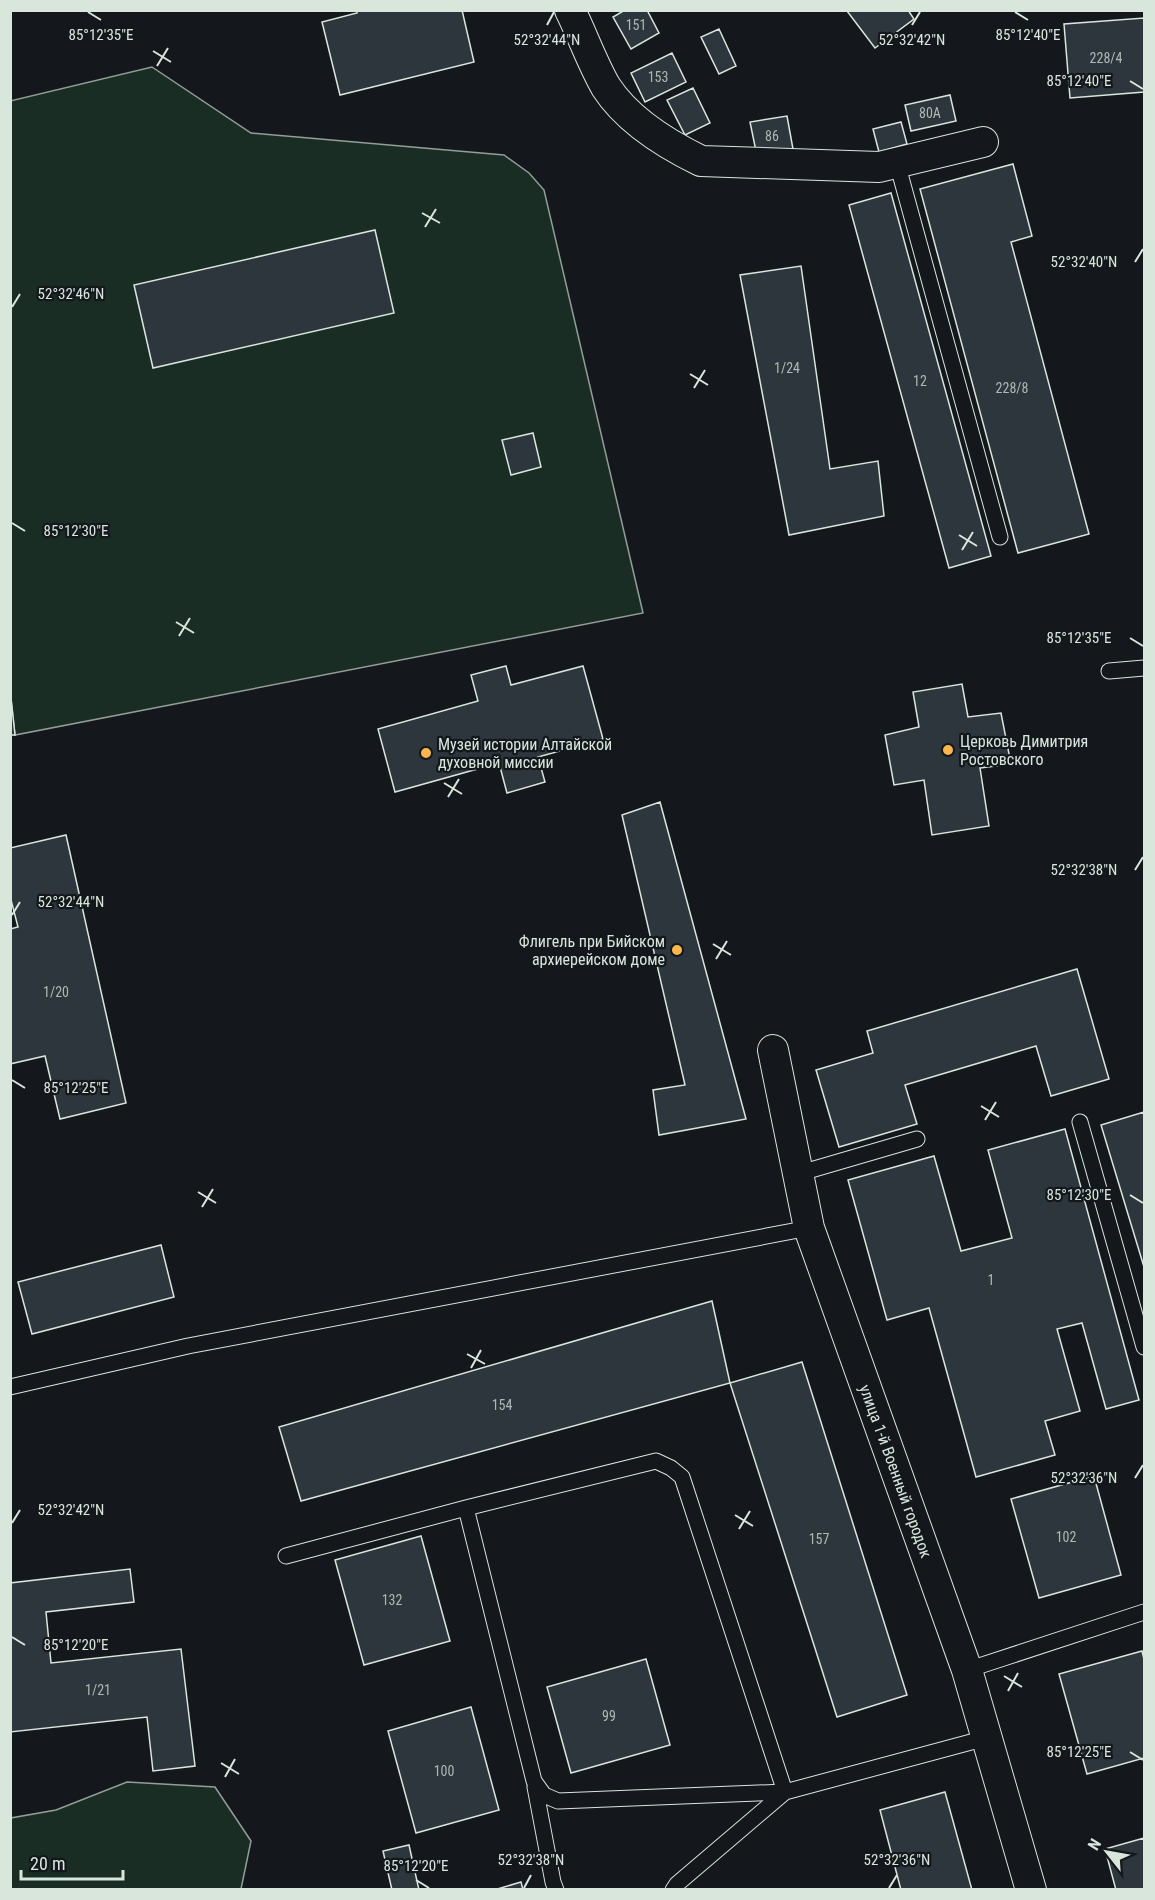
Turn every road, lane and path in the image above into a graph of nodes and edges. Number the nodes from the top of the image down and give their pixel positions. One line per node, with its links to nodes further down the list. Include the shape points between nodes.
1 (570, 10): 3 (street, via 606,86 620,104 649,130 701,161 879,167)
2 (983, 142): 3 (street)
3 (897, 164): 4 (lane)
4 (1000, 537)
5 (1144, 668): 6 (lane)
6 (1109, 671)
7 (772, 1050): 10 (street, улица 1-й Военный городок)
8 (1080, 1122): 12 (lane)
9 (917, 1139): 10 (lane)
10 (797, 1174): 11 (street, улица 1-й Военный городок)
11 (809, 1228): 13 (lane, via 188,1346); 17 (street, улица 1-й Военный городок)
12 (1144, 1347)
13 (10, 1387)
14 (466, 1508): 15 (lane); 19 (lane); 20 (lane, via 656,1461 682,1477)
15 (286, 1556)
16 (1144, 1612): 17 (lane)
17 (967, 1670): 18 (street, улица 1-й Военный городок)
18 (986, 1738): 20 (lane); 23 (street, улица 1-й Военный городок)
19 (534, 1781): 20 (lane, via 544,1795 558,1801); 21 (lane)
20 (785, 1792): 22 (lane)
21 (556, 1890)
22 (673, 1890)
23 (1031, 1890)

